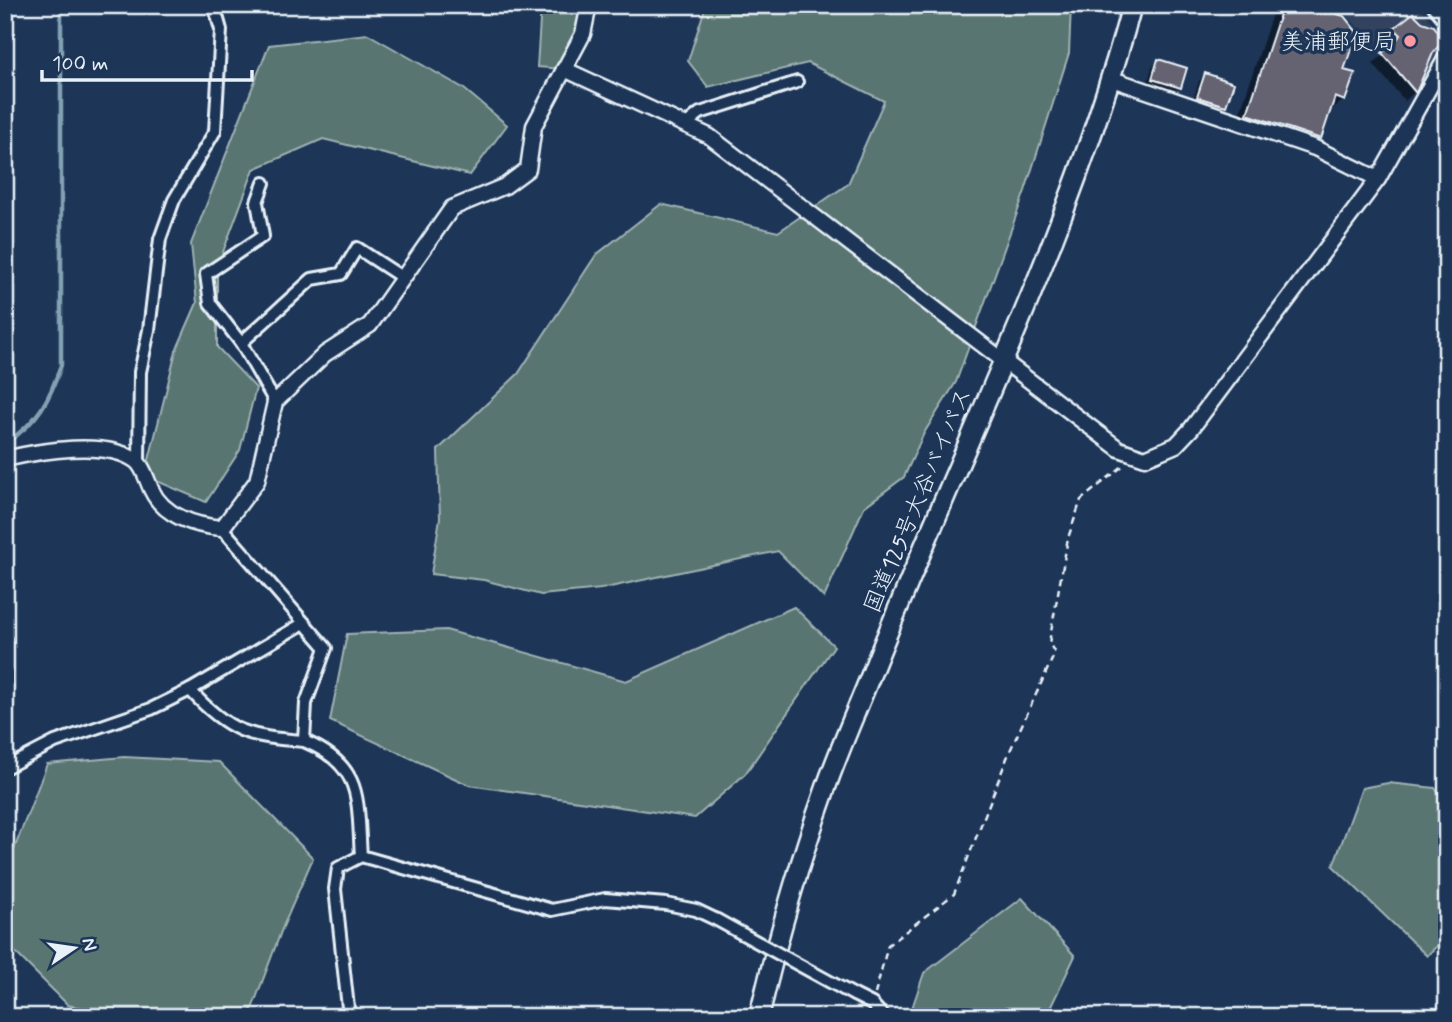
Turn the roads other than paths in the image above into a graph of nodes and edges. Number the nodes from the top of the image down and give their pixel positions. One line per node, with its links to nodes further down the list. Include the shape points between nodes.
1 (214, 5): 18 (street, via 221,30 215,131 173,200 160,239 140,372)
2 (589, 5): 7 (street, via 583,34)
3 (1132, 5): 8 (highway, 国道125号大谷バイパス)
4 (1437, 5): 5 (highway)
5 (1447, 17)
6 (1447, 56): 11 (street)
7 (565, 69): 10 (street); 13 (street, via 534,126 528,169 505,186 452,208)
8 (1112, 79): 11 (street, via 1315,148); 15 (highway, 国道125号大谷バイパス, via 1058,233)
9 (797, 82): 10 (street, via 700,113)
10 (685, 125): 15 (street, via 709,136)
11 (1378, 179): 15 (street, via 1183,438 1160,453 1145,458 1119,449)
12 (264, 183): 14 (street, via 257,202 263,236 206,274 210,303)
13 (403, 278): 14 (street, via 357,248 341,274 312,279); 16 (street, via 370,325 325,354)
14 (241, 343): 16 (street)
15 (1004, 361): 28 (highway, 国道125号大谷バイパス, via 824,790)
16 (275, 402): 19 (street, via 257,481)
17 (5, 459): 18 (street, via 93,448 115,449)
18 (139, 462): 19 (street, via 155,497 181,520)
19 (222, 528): 20 (street)
20 (304, 623): 22 (street); 24 (street, via 326,648 306,703)
21 (5, 639): 23 (street)
22 (190, 691): 24 (street, via 214,717 254,737); 25 (street, via 55,742)
23 (5, 722)
24 (304, 741): 26 (street, via 327,751 352,777)
25 (5, 768)
26 (361, 856): 27 (street, via 338,868 335,889); 29 (street, bridge, via 551,910 605,900 696,910 872,1004)
27 (349, 1017)
28 (759, 1017)
29 (884, 1017)

